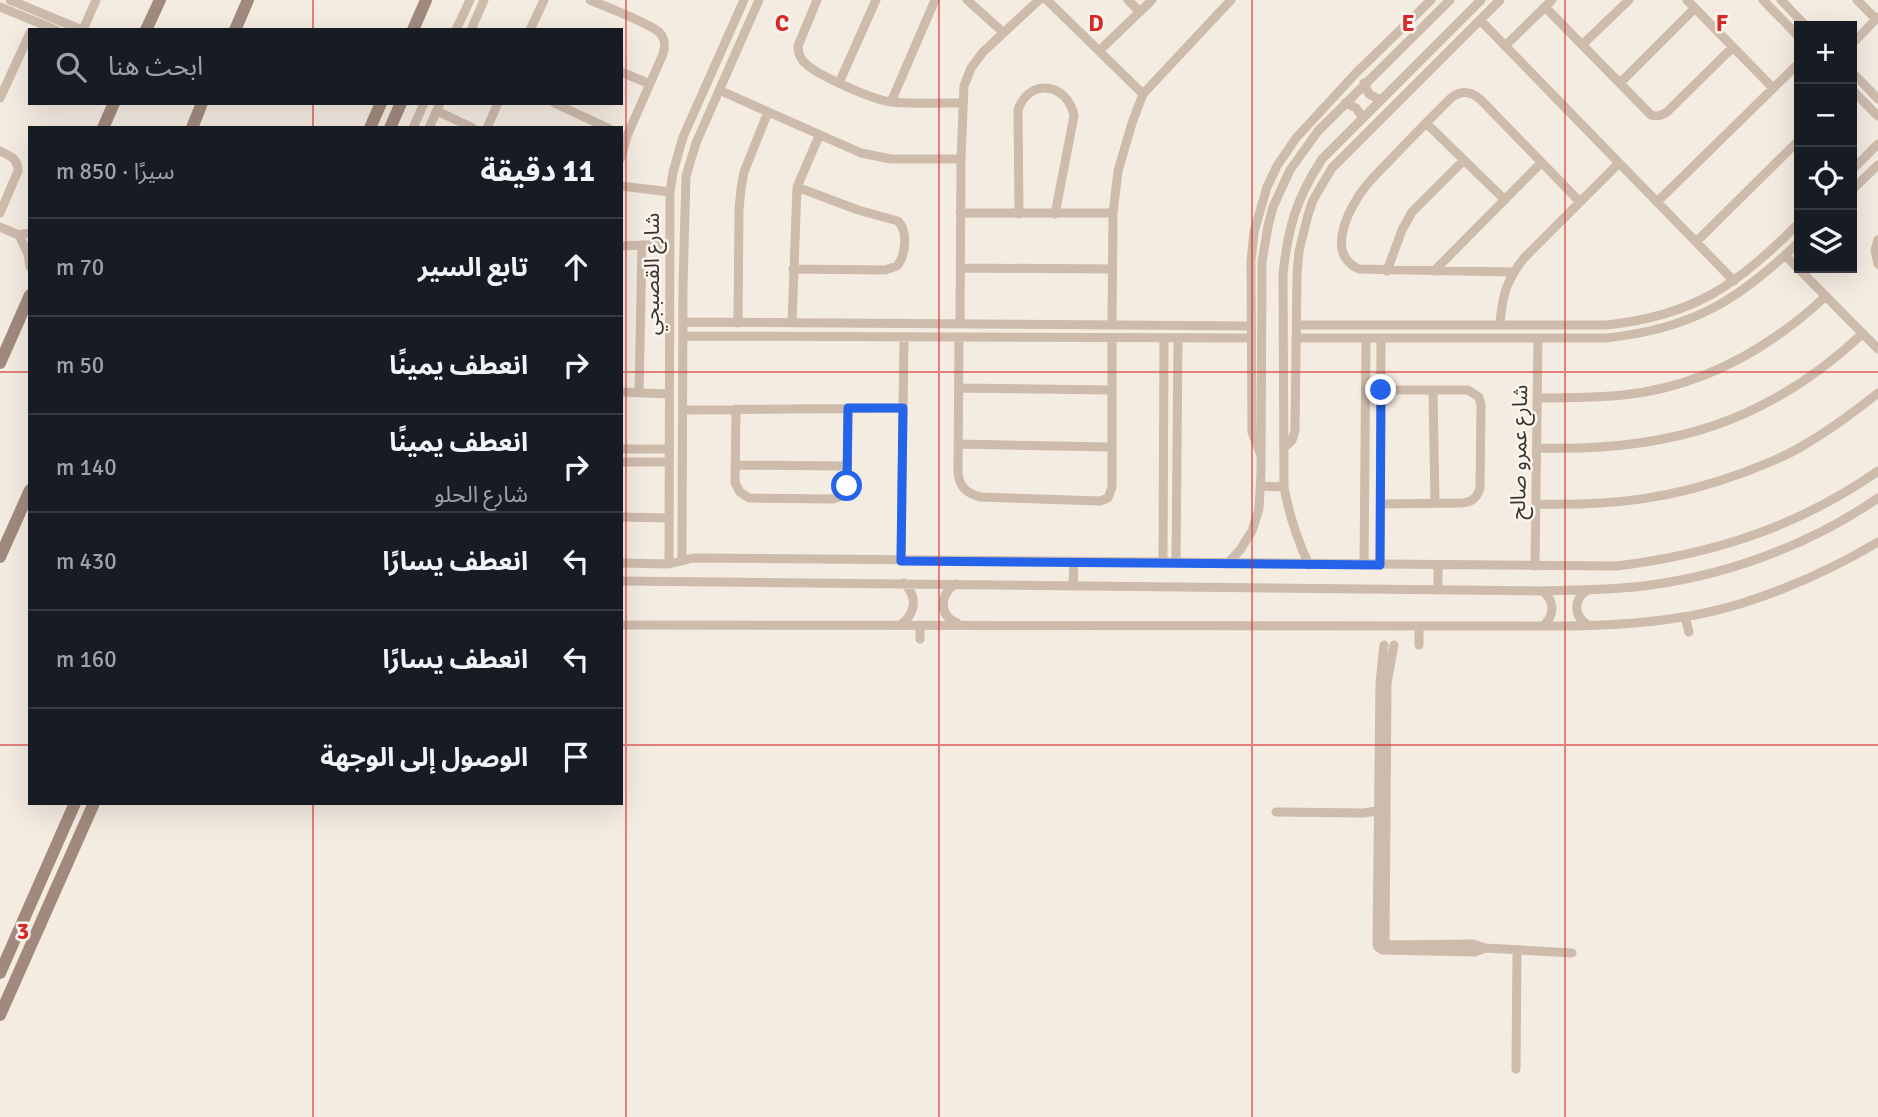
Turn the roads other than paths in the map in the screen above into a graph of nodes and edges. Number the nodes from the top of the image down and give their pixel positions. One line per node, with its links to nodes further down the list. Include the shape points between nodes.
1 (10, 0): 41 (street)
2 (96, 0): 42 (street)
3 (160, 0): 43 (main road)
4 (248, 0): 44 (main road)
5 (426, 0): 45 (main road)
6 (544, 0): 48 (street)
7 (590, 0): 65 (street, via 663,36 665,48)
8 (732, 0): 29 (street)
9 (759, 0): 67 (street, شارع القصبجي)
10 (817, 0): 62 (street, via 799,39 798,53 805,64)
11 (876, 0): 62 (street)
12 (935, 0): 73 (street)
13 (967, 0): 50 (street)
14 (1039, 0): 50 (street)
15 (1047, 0): 58 (street)
16 (1128, 0): 35 (street)
17 (1152, 0): 35 (street)
18 (1231, 0): 68 (street)
19 (1431, 0): 101 (street)
20 (1450, 0): 63 (street)
21 (1481, 0): 53 (street)
22 (1500, 0): 38 (street)
23 (1629, 0): 54 (street)
24 (1687, 0): 33 (street)
25 (1763, 0): 36 (street)
26 (1780, 0): 34 (street)
27 (1857, 0): 37 (street)
28 (469, 1): 31 (street); 46 (street)
29 (743, 2): 113 (street, شارع القصبجي, via 683,137)
30 (1548, 3): 54 (street); 55 (street)
31 (482, 4): 47 (street)
32 (0, 7): 40 (street)
33 (1695, 8): 56 (street); 64 (street)
34 (1790, 9): 36 (street); 39 (street)
35 (1140, 12): 58 (street)
36 (1781, 18): 49 (street)
37 (1877, 18): 52 (street)
38 (1480, 20): 55 (street); 57 (street)
39 (1802, 21)
40 (32, 28)
41 (78, 28)
42 (84, 28)
43 (147, 28)
44 (235, 28)
45 (414, 28)
46 (457, 28)
47 (472, 28)
48 (531, 28)
49 (1794, 32)
50 (1003, 33): 74 (street, via 971,68)
51 (28, 37): 70 (street)
52 (1857, 39)
53 (1440, 40): 57 (street); 72 (street)
54 (1582, 45): 64 (street)
55 (1505, 46): 107 (street)
56 (1733, 47): 64 (street, via 1662,116 1651,115); 66 (street)
57 (1451, 49): 142 (street, via 1332,168 1308,215)
58 (1099, 51): 68 (street)
59 (1794, 68): 66 (street)
60 (623, 73): 65 (street)
61 (1857, 77): 71 (street)
62 (839, 83): 73 (street)
63 (1364, 83): 72 (street, via 1369,94); 75 (street)
64 (1620, 83)
65 (650, 84): 97 (street)
66 (1773, 88): 116 (street)
67 (719, 90): 84 (street); 147 (street, شارع القصبجي, via 687,176)
68 (1143, 94): 119 (street, via 1118,171)
69 (1857, 95): 85 (street)
70 (0, 98)
71 (1878, 99)
72 (1380, 100): 86 (street)
73 (891, 102): 74 (street)
74 (962, 103): 104 (street)
75 (1345, 103): 86 (street); 103 (street)
76 (113, 105): 88 (main road)
77 (201, 105): 89 (main road)
78 (380, 105): 90 (main road)
79 (400, 105): 91 (main road)
80 (423, 105): 92 (street)
81 (497, 105): 95 (street)
82 (558, 105): 96 (street)
83 (439, 107): 93 (street); 94 (street)
84 (768, 112): 98 (street); 152 (street, via 741,189)
85 (1878, 116)
86 (1363, 118): 141 (street, via 1322,159 1301,194)
87 (1426, 123): 105 (street); 106 (street, via 1456,94 1469,92); 138 (street, via 1361,192 1341,242 1341,252 1351,266)
88 (104, 126)
89 (193, 126)
90 (371, 126)
91 (391, 126)
92 (414, 126)
93 (430, 126)
94 (470, 126)
95 (488, 126)
96 (604, 126)
97 (624, 135)
98 (819, 136): 104 (street, via 876,157); 112 (street)
99 (1794, 145): 127 (street)
100 (1878, 145): 108 (street)
101 (1290, 146): 103 (street); 143 (street, via 1259,209)
102 (0, 151): 117 (street, via 15,158 18,171)
103 (1302, 152): 144 (street, via 1273,207)
104 (961, 159): 118 (street)
105 (1464, 160): 114 (street); 138 (street, via 1412,212)
106 (1541, 163): 114 (street); 115 (street)
107 (1619, 163): 115 (street); 116 (street)
108 (1857, 165)
109 (1878, 165): 110 (street)
110 (1857, 185)
111 (623, 186): 113 (street)
112 (797, 187): 136 (street); 136 (street, via 858,211 898,220 904,230 903,255 897,266 885,271)
113 (670, 192): 128 (street, شارع القصبجي)
114 (1505, 200): 139 (street)
115 (1580, 202): 140 (street)
116 (1657, 202): 127 (street)
117 (0, 213)
118 (960, 213): 120 (street); 135 (street)
119 (1113, 213): 121 (street); 137 (street)
120 (1019, 214): 121 (street); 121 (street, via 1018,110 1032,91 1051,88 1067,98 1074,116)
121 (1055, 214)
122 (0, 227): 125 (street)
123 (1794, 228): 145 (street)
124 (28, 233): 125 (street)
125 (19, 235): 132 (street)
126 (1878, 240): 134 (street)
127 (1696, 242): 145 (street)
128 (670, 244): 129 (street); 146 (street, شارع القصبجي)
129 (642, 245): 130 (street); 188 (street)
130 (623, 246)
131 (1794, 247): 133 (street)
132 (28, 254)
133 (1785, 255): 148 (street); 179 (street, via 1738,294 1685,321 1626,336)
134 (1878, 264)
135 (960, 268): 137 (street); 154 (street)
136 (793, 269): 153 (street)
137 (1112, 269): 156 (street)
138 (1387, 271): 139 (street)
139 (1434, 271): 140 (street)
140 (1512, 272): 160 (street, via 1504,289)
141 (1283, 274): 142 (street); 198 (street)
142 (1297, 275): 157 (street)
143 (1250, 278): 144 (street); 162 (street)
144 (1261, 278): 202 (street)
145 (1734, 281): 160 (street, via 1695,303 1643,320 1606,325)
146 (670, 286): 147 (street); 190 (street, شارع القصبجي)
147 (683, 286): 150 (street, شارع القصبجي)
148 (1826, 296): 163 (street); 191 (street, via 1758,350 1681,383 1624,395)
149 (28, 299): 180 (main road)
150 (683, 322): 151 (street); 164 (street, شارع القصبجي)
151 (701, 322): 152 (street); 165 (street)
152 (738, 323): 153 (street)
153 (792, 323): 154 (street)
154 (960, 324): 155 (street)
155 (1029, 324): 156 (street); 168 (street)
156 (1112, 325): 161 (street)
157 (1296, 325): 158 (street); 174 (street)
158 (1317, 325): 159 (street); 175 (street)
159 (1449, 325): 160 (street); 178 (street)
160 (1500, 325)
161 (1227, 326): 162 (street); 172 (street)
162 (1250, 326): 173 (street)
163 (1863, 333): 181 (street); 199 (street, via 1816,373 1760,406 1700,431 1637,445)
164 (683, 336): 165 (street); 195 (street, شارع القصبجي)
165 (701, 336): 166 (street)
166 (904, 337): 167 (street); 193 (street)
167 (959, 337): 168 (street); 183 (street)
168 (1030, 337): 169 (street)
169 (1112, 338): 170 (street); 184 (street)
170 (1164, 338): 171 (street); 224 (street)
171 (1178, 338): 172 (street); 225 (street)
172 (1227, 338): 173 (street)
173 (1250, 338): 202 (street, via 1252,432)
174 (1296, 338): 175 (street); 198 (street, via 1295,431)
175 (1317, 338): 176 (street)
176 (1366, 338): 177 (street); 230 (street)
177 (1381, 338): 178 (street); 185 (street)
178 (1448, 338): 179 (street)
179 (1538, 338): 191 (street, شارع عمرو صالح)
180 (5, 340): 182 (main road)
181 (1878, 349)
182 (0, 363)
183 (959, 388): 184 (street); 196 (street)
184 (1112, 390): 197 (street)
185 (1381, 390): 186 (street); 213 (street)
186 (1433, 390): 212 (street); 212 (street, via 1468,390 1479,397 1481,405 1479,493 1467,503)
187 (623, 392): 188 (street)
188 (639, 393): 190 (street)
189 (1878, 393): 214 (street, via 1797,450 1704,486 1639,501)
190 (669, 394): 201 (street, شارع القصبجي)
191 (1537, 398): 199 (street, شارع عمرو صالح)
192 (848, 408): 193 (street); 194 (street); 206 (street)
193 (903, 408): 222 (street)
194 (736, 409): 195 (street); 205 (street)
195 (682, 410): 218 (street, شارع القصبجي)
196 (958, 444): 197 (street); 197 (street, via 961,486 973,495 1100,501 1112,491)
197 (1112, 447)
198 (1284, 448): 209 (street)
199 (1536, 448): 214 (street, شارع عمرو صالح)
200 (623, 449): 201 (street)
201 (669, 449): 204 (street, شارع القصبجي)
202 (1261, 455): 208 (street)
203 (623, 462): 204 (street)
204 (669, 462): 216 (street, شارع القصبجي)
205 (736, 465): 206 (street); 206 (street, via 735,483 749,498 833,499 846,491)
206 (847, 466)
207 (1878, 471): 233 (street, via 1829,503 1727,545 1616,566)
208 (1261, 486): 209 (street); 228 (street, via 1252,531)
209 (1284, 487): 229 (street)
210 (28, 494): 220 (main road)
211 (1878, 498): 240 (street, via 1808,538 1741,564 1666,582)
212 (1435, 503): 213 (street)
213 (1380, 504): 231 (street)
214 (1536, 504): 233 (street, شارع عمرو صالح)
215 (623, 517): 216 (street)
216 (669, 518): 217 (street, شارع القصبجي)
217 (669, 530): 218 (street); 227 (street, شارع القصبجي)
218 (682, 530): 221 (street, شارع القصبجي)
219 (1878, 542): 241 (street, via 1788,587)
220 (0, 557)
221 (682, 561): 222 (street); 227 (street)
222 (901, 561): 223 (street)
223 (1074, 562): 224 (street); 237 (street)
224 (1163, 563): 225 (street)
225 (1176, 563): 228 (street)
226 (623, 564): 227 (street)
227 (669, 564)
228 (1227, 564): 229 (street)
229 (1309, 565): 230 (street)
230 (1364, 565): 231 (street)
231 (1380, 565): 232 (street)
232 (1438, 566): 233 (street); 238 (street)
233 (1535, 566)
234 (623, 581): 235 (street)
235 (904, 583): 236 (street); 244 (street, via 914,605 912,614)
236 (955, 584): 237 (street); 242 (street, via 947,589 942,606 951,621)
237 (1073, 585): 238 (street)
238 (1438, 589): 239 (street)
239 (1543, 590): 240 (street); 247 (street, via 1552,608)
240 (1590, 590): 248 (street, via 1580,596 1576,608 1580,619)
241 (1685, 617): 248 (street); 249 (street)
242 (960, 624): 245 (street); 246 (street)
243 (623, 625): 244 (street)
244 (900, 625): 245 (street)
245 (920, 625): 250 (street)
246 (1419, 626): 247 (street); 253 (street)
247 (1543, 626): 248 (street)
248 (1590, 626)
249 (1689, 632)
250 (920, 639)
251 (1384, 645): 256 (street, via 1380,683)
252 (1394, 645): 256 (street, via 1387,683)
253 (1419, 645)
254 (74, 805): 260 (main road)
255 (93, 805): 261 (main road)
256 (1382, 810): 257 (street); 258 (street, via 1385,942 1425,948 1473,944)
257 (1276, 812)
258 (1517, 951): 259 (street); 262 (street)
259 (1572, 953)
260 (0, 974)
261 (0, 1015)
262 (1516, 1069)

